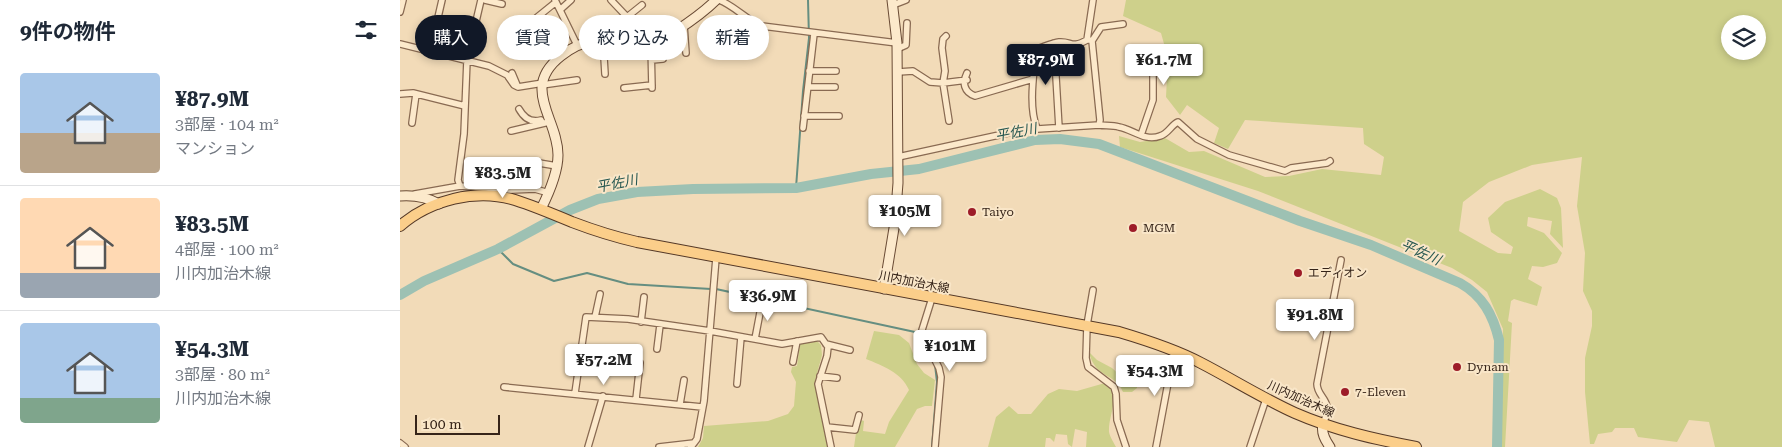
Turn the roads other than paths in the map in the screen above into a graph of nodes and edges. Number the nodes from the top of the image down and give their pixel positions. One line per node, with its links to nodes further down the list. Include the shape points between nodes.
1 (403, 0): 14 (street)
2 (442, 0): 15 (street)
3 (483, 0): 11 (street); 16 (street)
4 (571, 0): 13 (street)
5 (611, 0): 18 (street)
6 (717, 0): 20 (street); 23 (street, via 730,4 754,24)
7 (906, 0): 10 (street)
8 (1093, 0): 25 (street)
9 (556, 1): 13 (street); 17 (street)
10 (893, 3): 29 (street)
11 (502, 4)
12 (642, 5): 19 (street)
13 (561, 9): 28 (street)
14 (400, 12)
15 (439, 15)
16 (479, 15)
17 (539, 15)
18 (625, 15)
19 (630, 15)
20 (687, 23)
21 (907, 23): 29 (street, via 906,45)
22 (1123, 24): 25 (street, via 1101,27)
23 (811, 33): 29 (street); 35 (street)
24 (946, 36): 44 (street, via 942,48)
25 (1089, 40): 26 (street, via 1073,45); 59 (street)
26 (1054, 43): 41 (street, via 1036,49); 61 (street)
27 (400, 44): 30 (street)
28 (578, 45): 45 (street, via 556,60)
29 (897, 46): 37 (street)
30 (415, 48)
31 (467, 60): 46 (street, via 507,75); 52 (street)
32 (604, 60): 40 (street)
33 (652, 60): 49 (street, via 652,87)
34 (1139, 62): 64 (street, via 1153,62 1154,74 1153,100)
35 (809, 71): 36 (street); 47 (street)
36 (836, 71)
37 (898, 72): 44 (street, via 913,71 930,82); 65 (street)
38 (967, 73): 43 (street)
39 (512, 74): 46 (street)
40 (605, 74)
41 (1033, 79): 43 (street, via 975,96 965,88); 62 (street)
42 (577, 80): 45 (street)
43 (966, 80): 44 (street)
44 (943, 83): 57 (street)
45 (542, 84): 46 (street); 56 (street)
46 (518, 86)
47 (808, 87): 48 (street); 54 (street)
48 (835, 87)
49 (624, 88)
50 (400, 94): 51 (street)
51 (416, 94): 52 (street); 58 (street)
52 (465, 106): 69 (street)
53 (519, 109): 56 (street, via 531,121)
54 (804, 116): 55 (street); 60 (street)
55 (839, 116)
56 (549, 120): 63 (street); 68 (street, via 557,144)
57 (949, 121)
58 (412, 124)
59 (1099, 125): 61 (street); 64 (street, via 1120,127)
60 (803, 128)
61 (1059, 128): 62 (street)
62 (1036, 129): 65 (street)
63 (511, 131)
64 (1141, 135): 66 (street, via 1163,136 1178,122 1197,139 1253,163 1285,171)
65 (898, 158): 79 (street, via 894,230)
66 (1330, 161)
67 (539, 163): 68 (street)
68 (557, 166): 70 (street)
69 (460, 186): 70 (street); 72 (street)
70 (549, 192): 74 (street)
71 (400, 196): 72 (street)
72 (410, 196): 73 (street, via 431,199); 75 (street, via 419,209)
73 (439, 204): 74 (main road, 川内加治木線, via 484,195 513,199); 75 (main road, 川内加治木線)
74 (544, 210): 77 (main road, 川内加治木線, via 573,223 637,242)
75 (410, 218): 76 (main road, 川内加治木線)
76 (400, 226)
77 (716, 258): 79 (main road, 川内加治木線); 89 (street)
78 (1341, 260): 111 (street, via 1317,384 1317,391 1326,403)
79 (884, 289): 83 (main road, 川内加治木線)
80 (1093, 290): 88 (street)
81 (600, 294): 85 (street)
82 (644, 297): 86 (street)
83 (932, 298): 88 (main road, 川内加治木線); 119 (street, via 922,334 940,368)
84 (762, 302): 91 (street)
85 (594, 317): 86 (street); 104 (street, via 586,317)
86 (641, 322): 87 (street)
87 (660, 325): 89 (street); 94 (street)
88 (1087, 325): 96 (main road, 川内加治木線); 120 (street, via 1088,367 1114,387 1117,420)
89 (710, 331): 90 (street); 109 (street)
90 (741, 337): 91 (street); 102 (street)
91 (754, 339): 92 (street, via 782,344)
92 (797, 341): 93 (street, via 821,337); 97 (street)
93 (826, 344): 95 (street); 99 (street, via 828,356)
94 (657, 348)
95 (850, 350)
96 (1174, 351): 107 (main road, 川内加治木線); 121 (street)
97 (793, 362)
98 (640, 363): 106 (street)
99 (820, 376): 100 (street); 112 (street, via 818,384)
100 (837, 378)
101 (684, 380): 108 (street)
102 (737, 384)
103 (504, 387): 104 (street)
104 (575, 393): 105 (street)
105 (603, 396): 106 (street); 116 (street)
106 (636, 399): 108 (street)
107 (1266, 399): 111 (main road, 川内加治木線); 122 (street)
108 (680, 404): 109 (street)
109 (702, 406): 114 (street, via 697,439)
110 (860, 415): 112 (street, via 854,430)
111 (1324, 424): 123 (street, via 1324,438); 124 (main road, 川内加治木線, via 1353,434)
112 (827, 428): 118 (street)
113 (400, 444): 115 (street)
114 (693, 445): 117 (street)
115 (404, 447)
116 (588, 447)
117 (659, 447)
118 (831, 447)
119 (935, 447)
120 (1126, 447)
121 (1156, 447)
122 (1250, 447)
123 (1330, 447)
124 (1416, 447)

